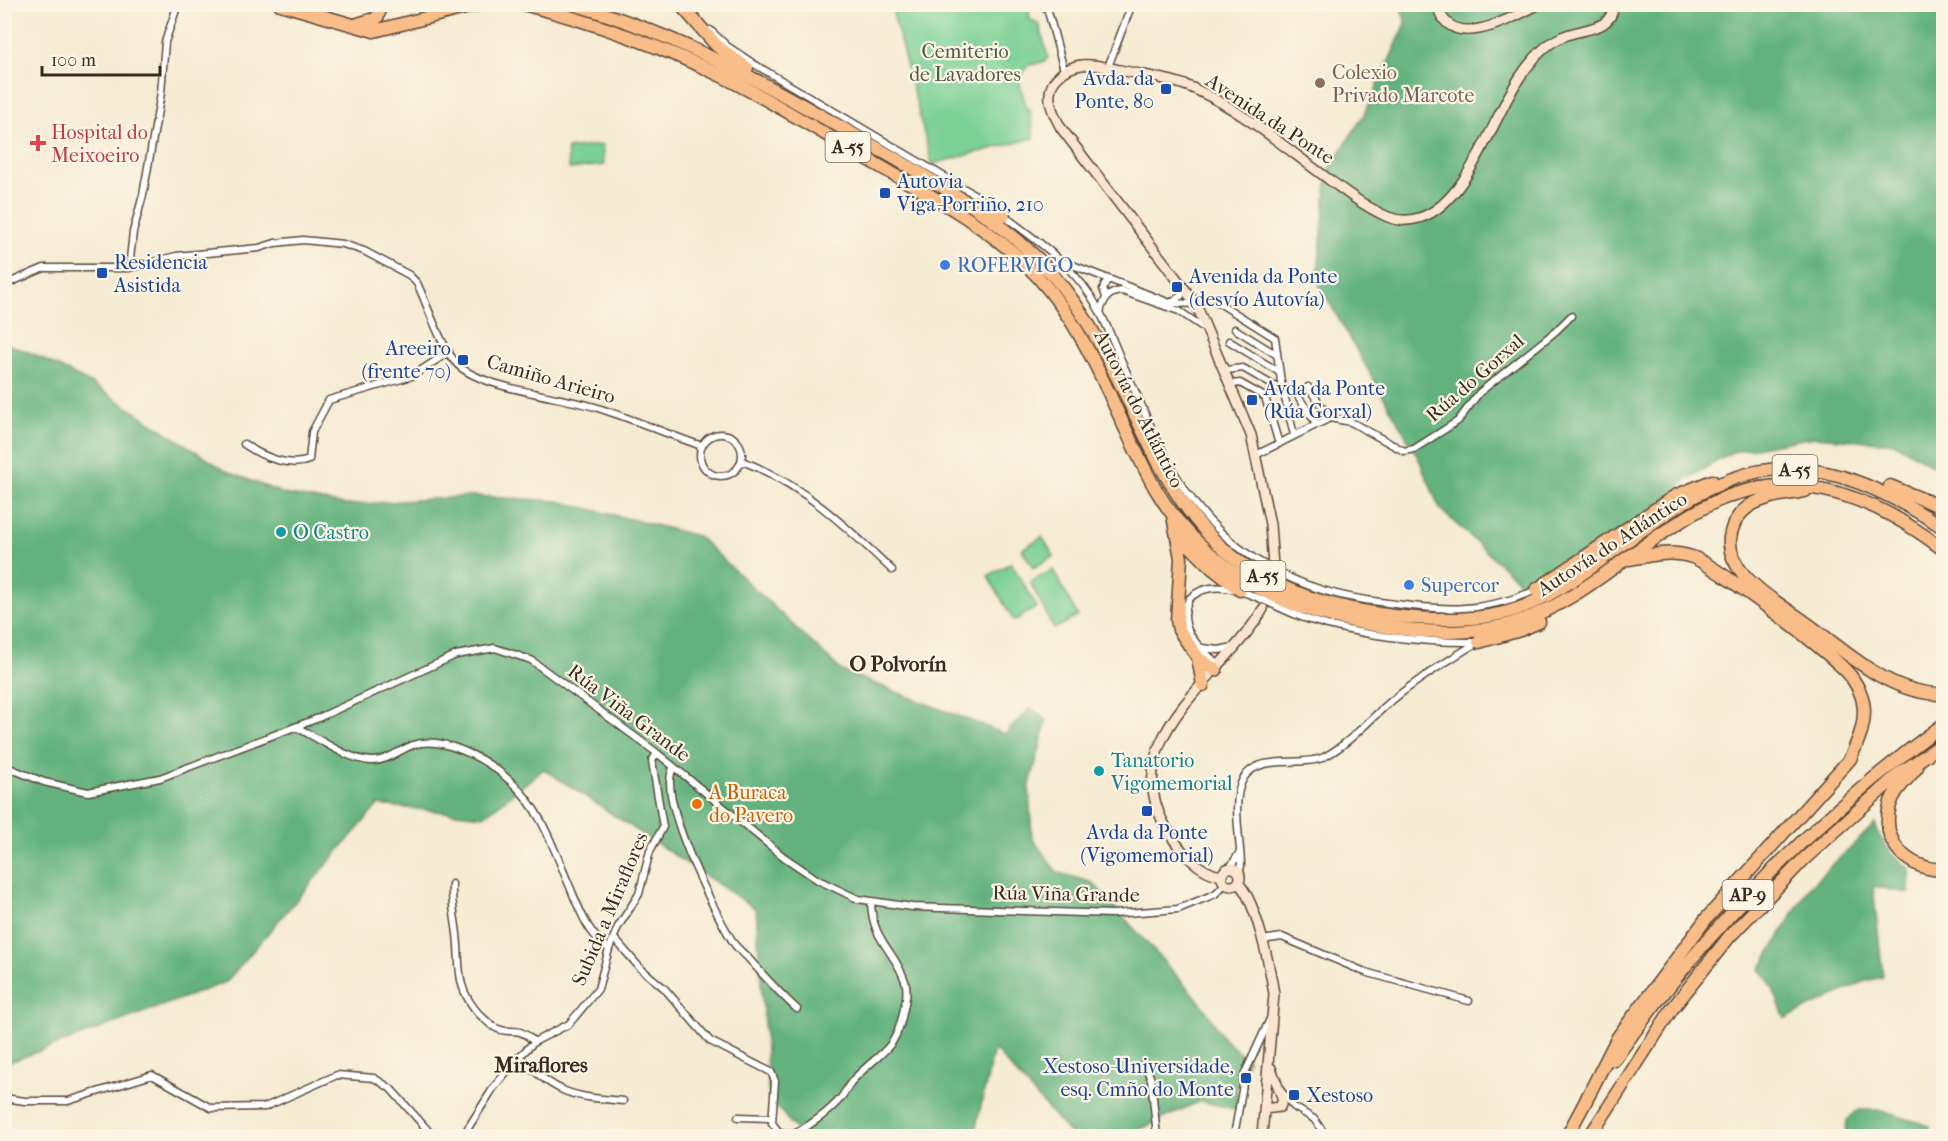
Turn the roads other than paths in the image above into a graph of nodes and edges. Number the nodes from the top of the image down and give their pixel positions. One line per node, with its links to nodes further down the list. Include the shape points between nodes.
1 (178, 4): 22 (street, via 165,42 161,93)
2 (280, 4): 15 (highway)
3 (382, 4): 15 (highway, via 376,18 366,24)
4 (481, 4): 15 (highway, via 383,30)
5 (514, 4): 14 (highway)
6 (523, 4): 14 (highway, Autovía do Atlántico / A-55)
7 (572, 4): 18 (highway, Autovía do Atlántico / A-55, via 658,34)
8 (682, 4): 18 (highway, via 717,46); 20 (street, via 736,52 984,198)
9 (1046, 4): 17 (street)
10 (1131, 4): 16 (street)
11 (1437, 4): 12 (street, via 1450,26 1469,30 1501,24)
12 (1539, 4)
13 (1614, 4): 16 (street, Avenida da Ponte, via 1611,19 1605,25 1563,36 1542,50 1521,74 1455,194 1433,213 1403,221 1363,204 1199,91 1170,80)
14 (536, 8): 56 (highway, Autovía do Atlántico / A-55, via 654,46 725,78 936,198 994,237 1035,274 1065,311 1097,364 1145,469)
15 (351, 25)
16 (1108, 68): 17 (street, Avenida da Ponte, via 1090,64)
17 (1064, 70): 25 (street, via 1049,95 1051,110 1061,128)
18 (772, 87): 19 (highway, Autovía do Atlántico / A-55)
19 (940, 185): 20 (highway); 52 (highway, Autovía do Atlántico / A-55, via 1015,238 1066,291 1104,351 1169,484 1198,524 1250,568 1302,595 1337,605 1423,618 1464,619 1504,613 1524,607 1562,586 1669,512)
20 (1004, 216): 21 (street)
21 (1060, 260): 23 (street); 31 (street, via 1092,296)
22 (129, 268): 24 (street, Camiño Arieiro, via 44,268); 36 (street, Camiño Arieiro, via 176,256 284,242 343,244 381,258 417,283)
23 (1107, 280): 26 (street, via 1103,289); 28 (street)
24 (4, 285)
25 (1185, 285): 28 (street, via 1181,296); 29 (street)
26 (1106, 297): 30 (street, via 1122,291); 31 (street)
27 (1211, 298): 37 (street, via 1275,338)
28 (1170, 303): 29 (street)
29 (1197, 304): 30 (street); 34 (street)
30 (1179, 311): 34 (street)
31 (1100, 312): 64 (street, via 1185,491 1217,530 1265,567 1293,581 1339,595 1436,609 1498,605)
32 (1571, 316): 44 (street, Rúa do Gorxal, via 1479,393 1458,421 1414,449 1404,450 1351,422)
33 (1235, 329): 37 (street)
34 (1210, 332): 38 (street)
35 (1229, 341): 39 (street)
36 (449, 352): 47 (street, via 412,376 329,400 312,432 309,460 300,464 259,455); 49 (street, Camiño Arieiro, via 458,365 473,375 554,400 596,407)
37 (1277, 355): 39 (street)
38 (1226, 370): 40 (street); 42 (street, via 1243,368)
39 (1279, 372): 42 (street)
40 (1232, 384): 48 (street, via 1240,383 1265,397); 50 (street)
41 (1308, 387): 44 (street)
42 (1283, 391): 46 (street)
43 (1298, 396): 45 (street)
44 (1329, 418): 45 (street)
45 (1316, 423): 46 (street)
46 (1294, 435): 48 (street)
47 (244, 444)
48 (1279, 444): 50 (street)
49 (702, 446): 51 (street, via 718,434 732,436 741,447); 51 (street, via 703,466 714,475 728,475)
50 (1257, 455): 61 (street, via 1270,524)
51 (742, 461): 62 (street, via 768,471 839,519)
52 (1734, 478): 53 (highway, Autovía do Atlántico / A-55, via 1779,469 1811,470); 64 (highway, via 1715,480 1675,496)
53 (1856, 480): 55 (highway, via 1887,485); 57 (highway, Autovía do Atlántico / A-55, via 1899,499)
54 (1815, 489): 59 (highway, Autovía do Atlántico / A-55, via 1854,498 1894,514); 60 (highway, Autovía do Atlántico / A-55, via 1767,488 1720,500); 74 (highway, via 1765,498 1738,517 1730,539 1740,570 1762,591 1881,677 1914,691)
55 (1944, 507)
56 (1172, 514): 58 (highway); 65 (highway, Autovía do Atlántico / A-55, via 1228,568 1259,589 1333,616 1412,629 1467,632 1524,620)
57 (1944, 528)
58 (1178, 533): 63 (highway); 70 (highway, via 1182,573 1177,620 1182,636)
59 (1944, 550)
60 (1625, 559): 65 (highway, Autovía do Atlántico / A-55); 102 (highway, via 1672,553 1707,565 1834,658 1852,677 1863,701 1864,718 1850,759 1706,919 1618,1037)
61 (1273, 567)
62 (892, 570)
63 (1240, 590): 67 (street, via 1310,620 1347,629); 70 (street, via 1210,588 1189,599 1184,613 1186,629)
64 (1536, 590)
65 (1573, 596): 68 (highway, via 1562,609 1542,621)
66 (1263, 609): 69 (street)
67 (1457, 642): 68 (street); 71 (street)
68 (1479, 642): 71 (street)
69 (1238, 646): 70 (street); 72 (street)
70 (1200, 653): 72 (highway); 73 (highway)
71 (1460, 653): 82 (street, via 1394,698 1324,757 1262,766 1248,773 1240,790)
72 (1218, 668): 73 (street)
73 (1203, 685): 86 (street, via 1165,729 1157,751 1154,786 1159,810 1175,841 1198,865)
74 (1944, 694)
75 (1944, 724): 102 (highway, AP-9, via 1868,781 1764,878 1665,990)
76 (297, 727): 78 (street, Rúa Viña Grande, via 456,655 495,648 531,660); 80 (street, Rúa Viña Grande, via 160,778 115,789 88,792 44,782); 91 (street, via 352,756 370,761 382,760 414,745 435,742 493,767 510,780 540,816 583,920)
77 (1944, 743): 79 (highway, AP-9)
78 (657, 753): 81 (street, Rúa Viña Grande); 89 (street, Subida a Miraflores, via 652,761 663,827 650,851 639,894)
79 (1924, 758): 84 (highway, via 1890,804 1889,827 1897,849 1914,865); 116 (highway, AP-9, via 1899,774 1803,859 1729,937 1672,1009)
80 (4, 766)
81 (674, 767): 88 (street, Rúa Viña Grande, via 800,868 845,894); 93 (street, via 668,782 673,807 713,911 736,947)
82 (1240, 851): 83 (street); 85 (street)
83 (1229, 868): 85 (street); 86 (street)
84 (1944, 870)
85 (1238, 878): 86 (street, via 1232,886); 90 (street, via 1247,891)
86 (1223, 880): 88 (street, Rúa Viña Grande, via 1215,894 1197,903 1156,912 1048,913)
87 (452, 884): 95 (street, via 463,991 491,1026 498,1030 518,1029)
88 (872, 902): 108 (street, via 872,918 879,938 905,982 907,996 900,1031 890,1048 859,1073 816,1121 787,1135 779,1132)
89 (614, 938): 91 (street, Subida a Miraflores); 108 (street, via 710,1041 771,1072 775,1081)
90 (1262, 940): 92 (street, via 1282,937 1365,972); 94 (street, via 1271,973)
91 (609, 949): 95 (street, Subida a Miraflores, via 598,989 583,1010 569,1024)
92 (1469, 1001)
93 (797, 1009)
94 (1274, 1010): 98 (street); 112 (street, via 1245,1073)
95 (534, 1042): 96 (street, Subida a Miraflores)
96 (519, 1057): 103 (street, via 560,1091); 110 (street, Subida a Miraflores, via 494,1087)
97 (1144, 1063): 111 (street, via 1151,1079)
98 (1269, 1063): 99 (street); 100 (street)
99 (1267, 1086): 100 (street); 106 (street)
100 (1280, 1089): 104 (street, via 1284,1100); 105 (street)
101 (4, 1098): 109 (street, via 68,1101 152,1075 206,1106 259,1108 329,1078 348,1074 380,1080)
102 (1587, 1098): 115 (highway, AP-9)
103 (623, 1101)
104 (1280, 1107): 105 (street); 106 (street)
105 (1294, 1107): 114 (street, via 1314,1119)
106 (1264, 1109): 113 (street)
107 (738, 1117): 108 (street)
108 (772, 1118)
109 (434, 1137)
110 (463, 1137)
111 (1157, 1137)
112 (1233, 1137)
113 (1262, 1137)
114 (1326, 1137)
115 (1567, 1137)
116 (1590, 1137)

